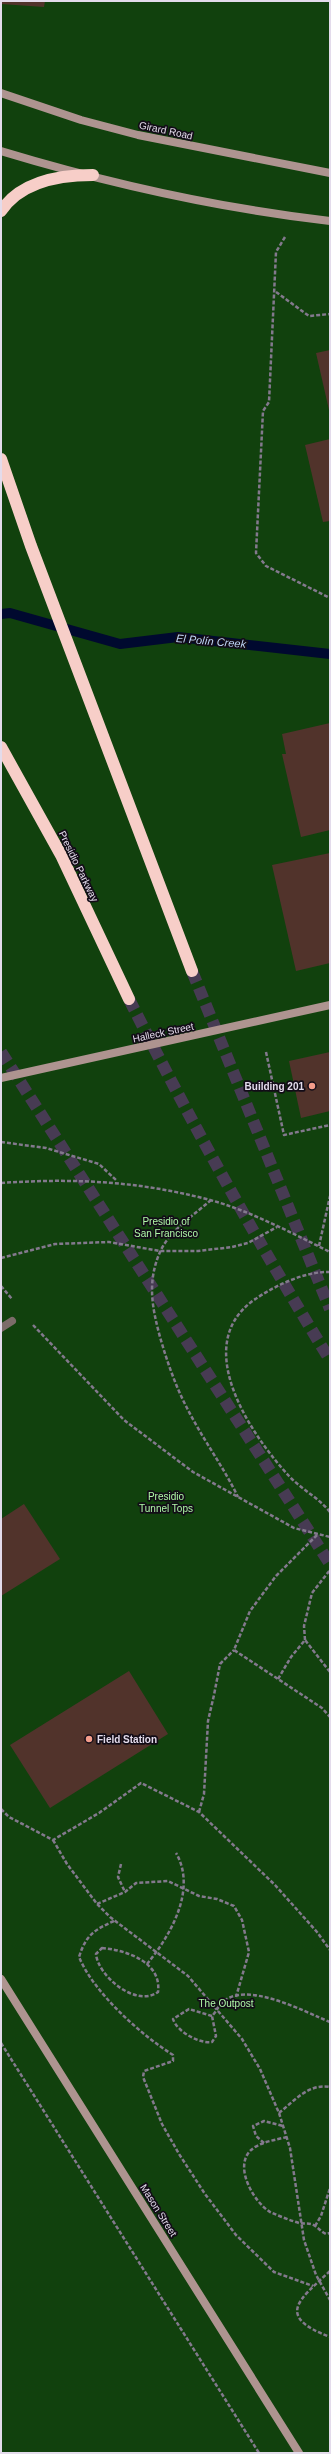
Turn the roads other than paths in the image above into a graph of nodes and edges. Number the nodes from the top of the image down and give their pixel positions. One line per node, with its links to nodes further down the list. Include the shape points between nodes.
1 (1, 93): 3 (street, Girard Road, via 80,120 138,135)
2 (1, 151): 4 (street)
3 (330, 173)
4 (93, 175): 5 (highway, via 66,176 34,185 12,198); 6 (street, via 295,217)
5 (1, 211)
6 (330, 221)
7 (1, 459): 9 (highway, via 17,508)
8 (1, 747): 10 (highway, Presidio Parkway, via 60,855)
9 (192, 971)
10 (130, 998)
11 (330, 1005): 12 (street, Halleck Street)
12 (1, 1078)
13 (12, 1321): 14 (lane)
14 (1, 1328)
15 (1, 1978): 16 (street, Mason Street)
16 (299, 2453)

